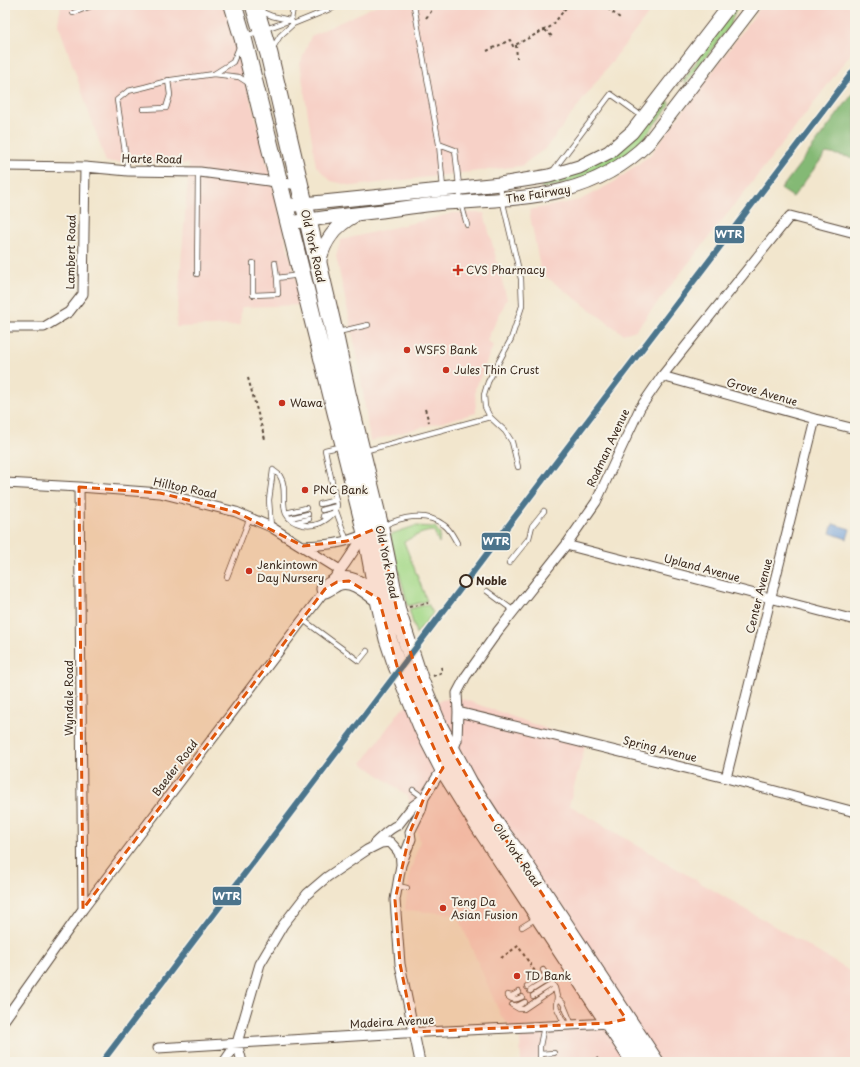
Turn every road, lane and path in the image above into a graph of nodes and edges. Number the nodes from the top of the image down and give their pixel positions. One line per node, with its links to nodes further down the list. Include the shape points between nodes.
1 (94, 5): 12 (lane)
2 (233, 5): 18 (highway, Old York Road)
3 (340, 5): 15 (lane)
4 (436, 5): 13 (path)
5 (568, 5): 16 (path, via 552,26)
6 (603, 5): 14 (path)
7 (730, 5): 27 (main road, The Fairway)
8 (754, 5): 28 (main road, The Fairway)
9 (414, 6): 31 (lane)
10 (255, 7): 15 (lane); 17 (highway, Old York Road)
11 (293, 8): 15 (lane)
12 (73, 13)
13 (426, 18)
14 (620, 18)
15 (292, 22): 17 (lane); 22 (lane)
16 (545, 30): 19 (path); 20 (path)
17 (262, 31): 18 (lane); 22 (highway, Old York Road)
18 (243, 38): 24 (lane, via 233,62); 26 (highway, Old York Road)
19 (554, 38)
20 (516, 45): 21 (path, via 513,46 510,40); 23 (path)
21 (487, 51)
22 (269, 54): 39 (highway, Old York Road)
23 (518, 58)
24 (214, 74): 25 (lane); 26 (lane, via 239,77)
25 (168, 80): 29 (lane, via 170,95 166,108); 34 (lane, via 128,91 117,100)
26 (255, 87): 37 (highway, Old York Road)
27 (668, 88): 28 (main road); 30 (main road, The Fairway)
28 (683, 99): 42 (main road, The Fairway, via 660,130 635,156 607,174 587,184 566,190)
29 (143, 109)
30 (644, 118): 36 (main road, The Fairway, via 609,152 579,167); 36 (lane, via 611,94)
31 (439, 144): 40 (lane, via 455,150); 41 (lane)
32 (5, 166): 33 (street, Harte Road)
33 (85, 168): 34 (street, Harte Road); 58 (street, Lambert Road, via 83,294 68,312 44,327)
34 (128, 171): 35 (street, Harte Road)
35 (198, 172): 37 (street, Harte Road); 54 (lane)
36 (549, 176): 38 (main road, The Fairway)
37 (279, 183): 39 (street, Harte Road); 45 (highway, Old York Road)
38 (500, 184): 40 (main road, The Fairway); 42 (lane)
39 (299, 185): 46 (highway, Old York Road)
40 (459, 187): 41 (main road, The Fairway); 43 (lane)
41 (443, 189): 44 (lane); 46 (main road, The Fairway)
42 (502, 200): 43 (main road, The Fairway); 63 (lane, via 521,279 522,306 511,339 488,382 484,395 485,407)
43 (461, 202): 44 (main road, The Fairway); 49 (lane)
44 (444, 203): 47 (main road, The Fairway)
45 (284, 206): 46 (main road, The Fairway); 48 (highway, Old York Road)
46 (305, 212): 47 (main road, The Fairway); 48 (main road, The Fairway); 53 (highway, Old York Road)
47 (368, 212): 53 (main road, via 349,219 335,229 322,250)
48 (289, 223): 55 (highway, Old York Road)
49 (467, 224)
50 (855, 233): 60 (street, Rodman Avenue, via 790,216)
51 (253, 263): 56 (lane, via 253,295 278,294)
52 (275, 263): 56 (lane)
53 (319, 268): 59 (highway, Old York Road)
54 (197, 274)
55 (301, 274): 56 (lane); 68 (highway, Old York Road)
56 (277, 278)
57 (368, 326): 59 (lane)
58 (5, 327)
59 (334, 333): 69 (highway, Old York Road)
60 (662, 376): 64 (street, Grove Avenue); 90 (street, Rodman Avenue, via 640,408 596,502)
61 (248, 378): 67 (path)
62 (425, 409): 65 (path)
63 (490, 417): 69 (lane); 70 (lane, via 505,431 512,442)
64 (815, 419): 66 (street, Grove Avenue); 97 (street, Center Avenue)
65 (429, 422)
66 (855, 429)
67 (265, 439)
68 (344, 446): 73 (lane, via 325,450); 87 (highway, Old York Road)
69 (362, 452): 87 (highway, Old York Road)
70 (518, 467)
71 (5, 483): 72 (street, Hilltop Road)
72 (79, 487): 82 (street, Hilltop Road, via 160,493); 119 (street, Wyndale Road)
73 (336, 500): 74 (lane); 77 (lane)
74 (320, 504)
75 (306, 508): 79 (lane)
76 (322, 510): 77 (lane)
77 (336, 510): 81 (lane); 85 (lane, via 322,523 308,526); 88 (lane)
78 (544, 511): 92 (lane, via 532,526 529,538)
79 (286, 513): 83 (lane); 86 (lane, via 283,502 285,491 280,476 273,470 269,500)
80 (308, 514): 83 (lane)
81 (323, 516)
82 (250, 517): 86 (street, Hilltop Road); 94 (lane)
83 (290, 518): 85 (lane)
84 (309, 519): 85 (lane)
85 (296, 522)
86 (271, 527): 91 (street, Hilltop Road)
87 (373, 530): 88 (street); 89 (lane, via 405,518 426,517 444,525); 93 (street, Baeder Road); 98 (highway, Old York Road); 108 (highway, Old York Road, via 426,696)
88 (347, 541): 91 (street)
89 (457, 543)
90 (566, 545): 97 (street, Upland Avenue); 101 (street, Rodman Avenue)
91 (303, 546): 93 (street, Hilltop Road)
92 (509, 563)
93 (340, 570): 95 (street, Baeder Road)
94 (227, 577)
95 (325, 589): 98 (highway, via 337,582 350,581 364,587); 102 (street, Baeder Road)
96 (487, 591): 101 (lane)
97 (770, 598): 103 (street, Upland Avenue); 110 (street, Center Avenue)
98 (379, 599): 109 (highway, Old York Road, via 388,639 420,731)
99 (428, 603): 100 (path)
100 (406, 608)
101 (514, 611): 107 (street, Rodman Avenue, via 466,676 457,693)
102 (302, 619): 104 (lane, via 359,661); 119 (street, Baeder Road)
103 (855, 620)
104 (367, 651)
105 (441, 667): 106 (path, via 442,671)
106 (432, 676)
107 (458, 712): 108 (street, Rodman Avenue, via 457,740); 110 (street, Spring Avenue)
108 (453, 752): 109 (street, Rodman Avenue); 130 (highway, Old York Road, via 488,813)
109 (443, 768): 112 (street, Rodman Avenue); 120 (highway, Old York Road, via 502,867)
110 (726, 778): 113 (street, Spring Avenue)
111 (413, 790): 112 (lane)
112 (424, 798): 114 (street, via 413,806); 116 (street, via 422,810)
113 (855, 812)
114 (398, 825): 115 (street); 116 (street, via 405,826)
115 (390, 832): 117 (street, via 389,837); 118 (street, via 384,834)
116 (410, 832): 117 (street, via 411,838)
117 (401, 846): 118 (street, via 381,843); 135 (street, via 402,887 395,900 395,914 400,964)
118 (367, 850): 136 (street, via 307,894 282,925 260,964)
119 (82, 909): 131 (street, Baeder Road)
120 (539, 916): 121 (lane); 132 (highway, Old York Road)
121 (522, 927)
122 (501, 958): 123 (path, via 518,946)
123 (537, 975)
124 (553, 986): 125 (lane, via 546,974); 128 (lane); 129 (lane, via 524,1009 512,1006); 133 (lane, via 563,1003)
125 (528, 989)
126 (520, 994): 127 (lane, via 517,1000)
127 (507, 995)
128 (533, 996)
129 (525, 1002)
130 (626, 1018): 132 (street, Madeira Avenue); 148 (highway, Old York Road)
131 (5, 1019)
132 (609, 1023): 133 (street, Madeira Avenue); 147 (highway, Old York Road)
133 (568, 1025): 134 (street, Madeira Avenue)
134 (544, 1026): 135 (street, Madeira Avenue); 139 (lane)
135 (414, 1032): 136 (street, Madeira Avenue); 144 (street)
136 (237, 1044): 137 (street, Madeira Avenue); 142 (street); 143 (street)
137 (158, 1048)
138 (554, 1053): 139 (lane)
139 (540, 1054): 145 (lane)
140 (598, 1058): 146 (path)
141 (855, 1061): 149 (path)
142 (224, 1062)
143 (242, 1062)
144 (420, 1062)
145 (540, 1062)
146 (591, 1062)
147 (635, 1062)
148 (655, 1062)
149 (852, 1062)

